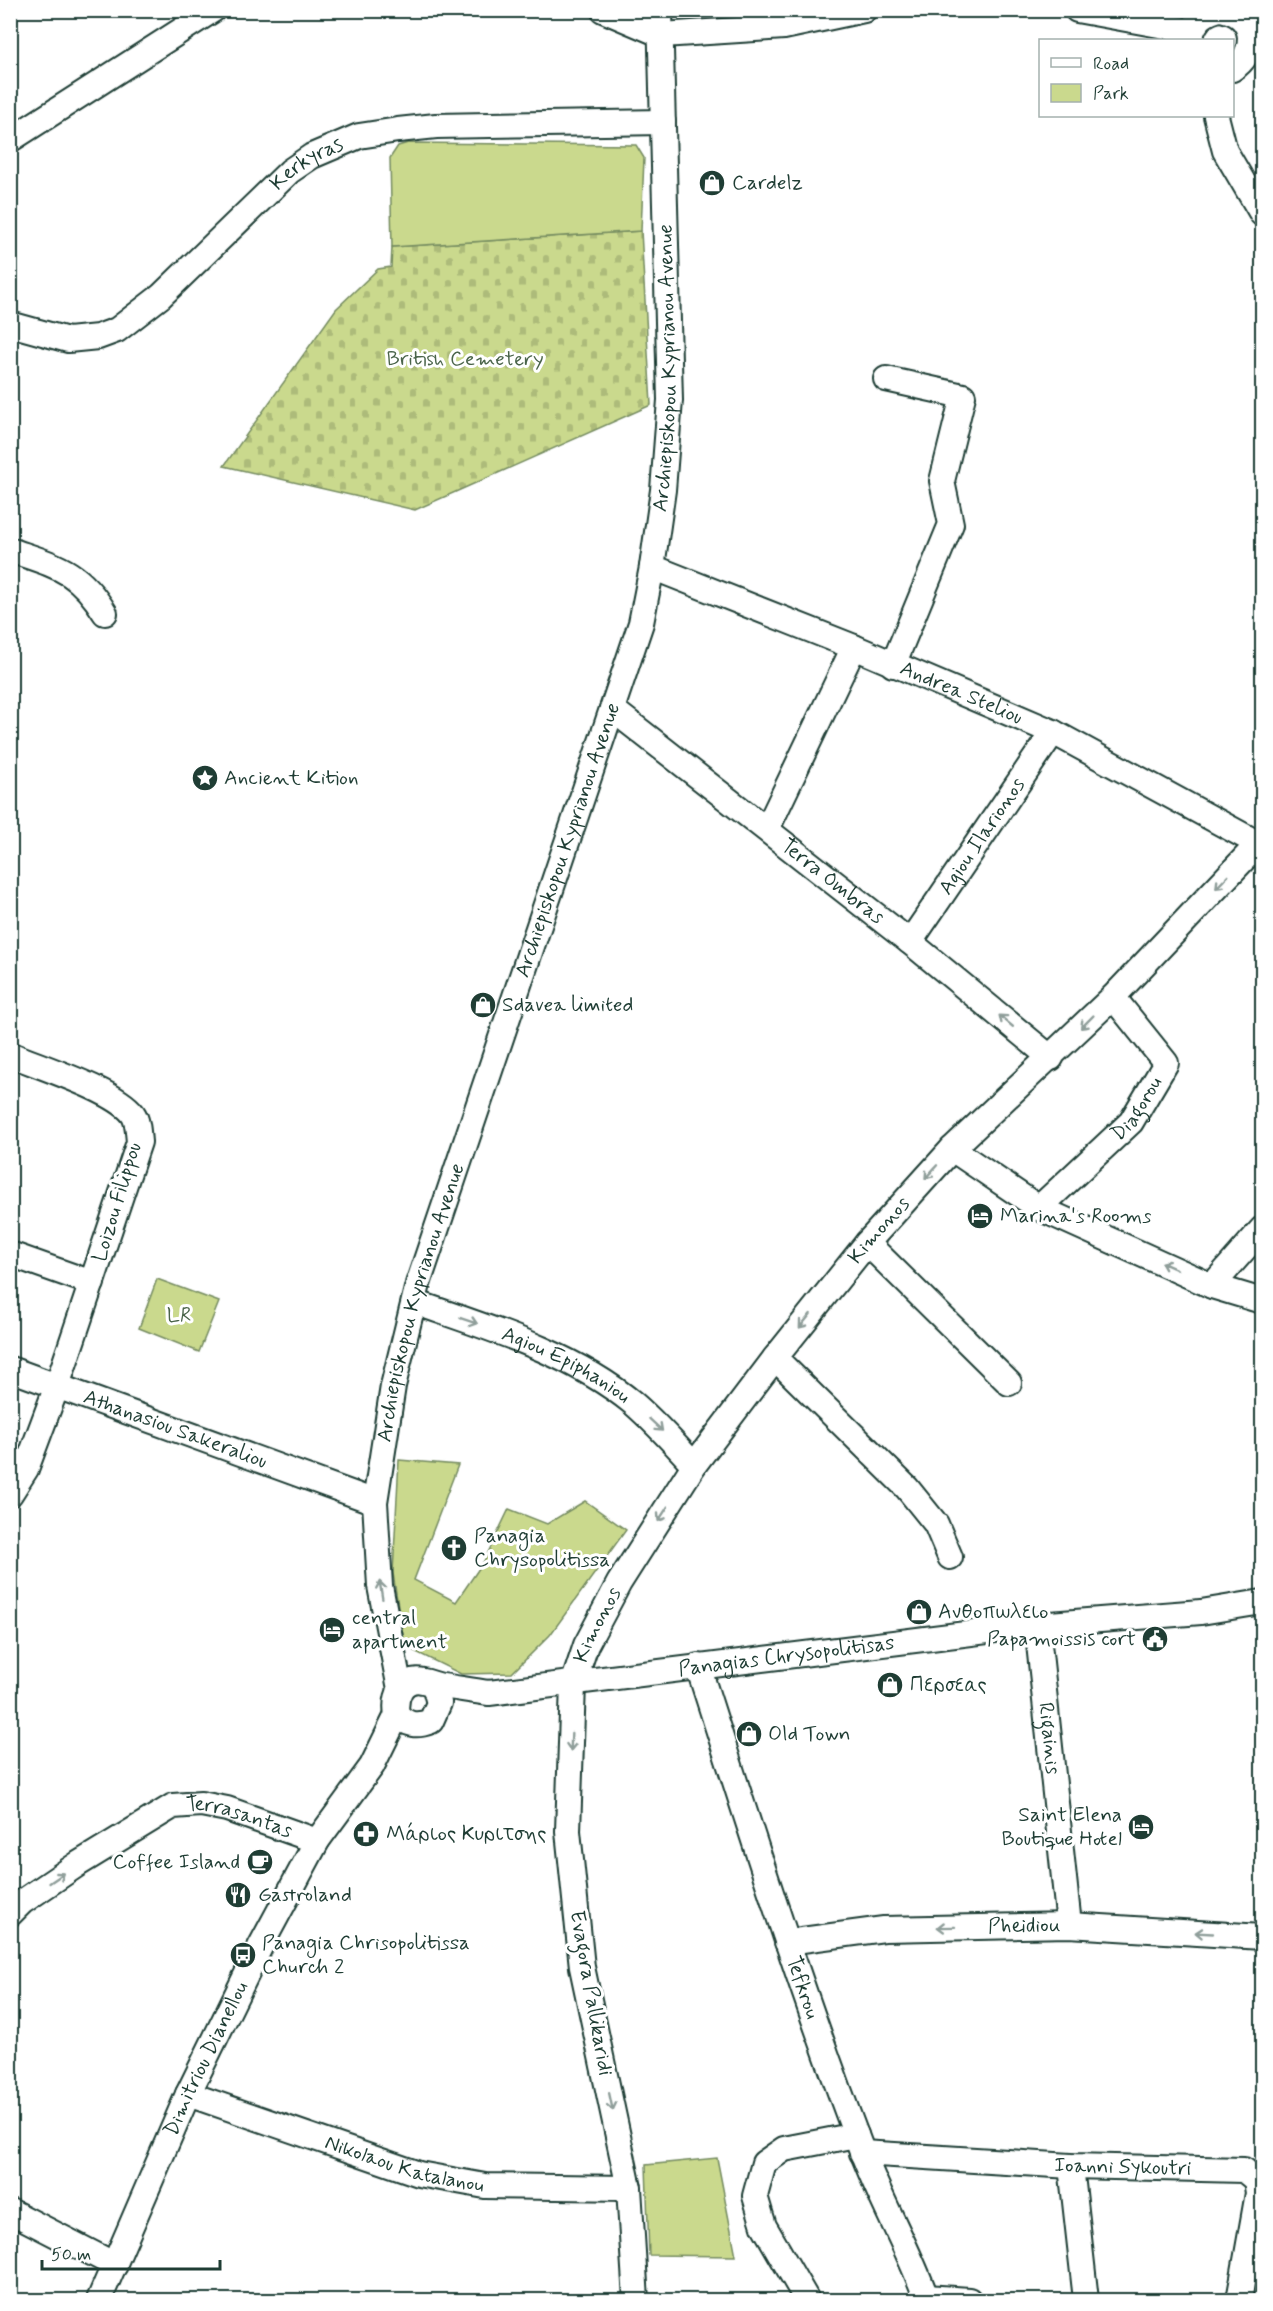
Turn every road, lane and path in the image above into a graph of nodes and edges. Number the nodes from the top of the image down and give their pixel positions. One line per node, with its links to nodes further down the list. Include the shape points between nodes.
1 (213, 10): 14 (street)
2 (603, 10): 8 (street)
3 (660, 10): 8 (street, Archiepiskopou Kyprianou Avenue)
4 (864, 10): 8 (street, via 784,27)
5 (1077, 10): 9 (street)
6 (1216, 10): 9 (street, via 1202,16)
7 (1227, 11): 10 (street, via 1243,20)
8 (662, 35): 13 (street, Archiepiskopou Kyprianou Avenue)
9 (1191, 36)
10 (1257, 46): 11 (street)
11 (1234, 68)
12 (1216, 117): 15 (street, via 1225,151)
13 (663, 122): 16 (street, Kerkyras, via 436,126 359,136 312,156 290,171 161,296 117,330 98,337 68,340); 19 (street, Archiepiskopou Kyprianou Avenue, via 670,400)
14 (10, 140)
15 (1263, 214)
16 (10, 324)
17 (886, 379): 22 (street, via 963,396 942,482 951,524)
18 (10, 550): 20 (street, via 68,570 91,591)
19 (652, 567): 21 (street, Andrea Steliou); 23 (street, Archiepiskopou Kyprianou Avenue, via 640,623)
20 (105, 613)
21 (854, 647): 22 (street, Andrea Steliou); 25 (street)
22 (893, 665): 24 (street, Andrea Steliou)
23 (612, 709): 25 (street, Terra Ombras); 39 (street, Archiepiskopou Kyprianou Avenue)
24 (1053, 732): 26 (street, Andrea Steliou); 27 (street, Agiou Ilarionos)
25 (768, 829): 27 (street, Terra Ombras)
26 (1261, 842): 28 (street, Kimonos, one-way to 28)
27 (910, 942): 30 (street, Terra Ombras, one-way to 27)
28 (1113, 997): 30 (street, Kimonos, one-way to 30); 32 (street, Diagorou, via 1166,1064 1131,1122)
29 (10, 1054): 36 (street, Loizou Filippou, via 104,1093 135,1116 139,1142)
30 (1051, 1058): 31 (street, Kimonos)
31 (952, 1149): 32 (street); 34 (street, Kimonos, one-way to 34)
32 (1039, 1208): 37 (street, one-way to 32)
33 (1263, 1229): 37 (street)
34 (867, 1243): 40 (street, Kimonos, one-way to 40); 42 (street)
35 (10, 1254): 36 (street)
36 (93, 1283): 43 (street, Loizou Filippou)
37 (1212, 1286): 38 (street)
38 (1263, 1301)
39 (414, 1302): 44 (street, Agiou Epiphaniou, one-way to 44, via 568,1362 632,1403); 46 (street, Archiepiskopou Kyprianou Avenue, via 393,1386)
40 (775, 1358): 44 (street, Kimonos); 47 (street, via 907,1488 936,1524)
41 (10, 1369): 43 (street)
42 (1009, 1383)
43 (57, 1386): 45 (street, Athanasiou Sakeraliou, via 26,1469); 46 (street, Athanasiou Sakeraliou)
44 (694, 1465): 51 (street, Kimonos, one-way to 51, via 597,1622)
45 (10, 1494)
46 (375, 1503): 53 (street, Archiepiskopou Kyprianou Avenue, one-way to 46, via 380,1586)
47 (950, 1557)
48 (1263, 1602): 49 (street, Panagias Chrysopolitisas, via 1201,1612)
49 (1037, 1625): 50 (street, Panagias Chrysopolitisas); 60 (street, Rigainis)
50 (698, 1666): 51 (street, Panagias Chrysopolitisas); 62 (street, Tefkrou)
51 (573, 1684): 54 (street, Panagias Chrysopolitisas); 66 (street, Evagora Pallikaridi, one-way to 66, via 568,1832 582,1967)
52 (434, 1685): 53 (street, via 412,1681); 54 (street, Panagias Chrysopolitisas); 56 (street, via 439,1703)
53 (400, 1689): 55 (street, Archiepiskopou Kyprianou Avenue, via 394,1701)
54 (489, 1693): 56 (street, Panagias Chrysopolitisas)
55 (396, 1715): 56 (street, via 404,1722); 57 (street, Dimitriou Dianellou)
56 (426, 1721): 57 (street, Dimitriou Dianellou)
57 (372, 1766): 58 (street, Dimitriou Dianellou)
58 (317, 1841): 59 (street, Terrasantas, one-way to 58, via 172,1806 201,1804 227,1809); 63 (street, Dimitriou Dianellou)
59 (14, 1904)
60 (1069, 1925): 61 (street, Pheidiou, one-way to 60); 62 (street, Pheidiou, one-way to 62, via 884,1929)
61 (1263, 1936)
62 (787, 1942): 64 (street, Tefkrou)
63 (188, 2094): 66 (street, Nikolaou Katalanou, via 419,2174 485,2186); 68 (street, Dimitriou Dianellou)
64 (859, 2144): 65 (street, Ioanni Sykoutri); 69 (street, Tefkrou); 72 (street, Ioanni Sykoutri, via 784,2149 764,2163 755,2196 764,2226)
65 (1071, 2166): 74 (street); 75 (street, Ioanni Sykoutri, via 1244,2170 1256,2180 1258,2193)
66 (629, 2188): 71 (street, Evagora Pallikaridi)
67 (10, 2211): 68 (street)
68 (115, 2265): 70 (street, Dimitriou Dianellou)
69 (926, 2299): 73 (street)
70 (99, 2301)
71 (636, 2301)
72 (807, 2301)
73 (969, 2301)
74 (1086, 2301)
75 (1239, 2301)

